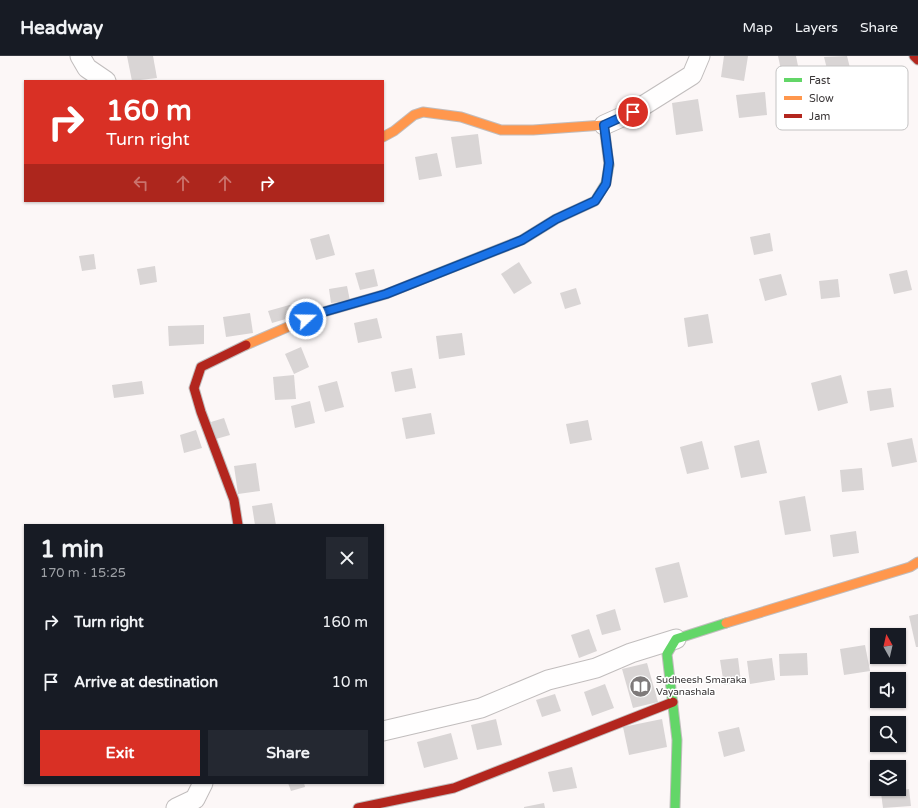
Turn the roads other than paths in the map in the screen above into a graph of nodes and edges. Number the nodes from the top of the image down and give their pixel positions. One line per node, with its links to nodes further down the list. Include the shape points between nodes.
1 (80, 56): 5 (street, via 87,68)
2 (700, 56): 6 (street, via 692,75 633,112)
3 (914, 56): 4 (street)
4 (918, 60)
5 (105, 80)
6 (604, 125): 7 (street, via 501,130 461,117 423,112 414,115); 8 (street, via 609,163 606,184 595,201 556,219 522,240 386,294 320,313 201,367 194,388 200,412 234,500)
7 (384, 136)
8 (238, 524)
9 (918, 562): 10 (street, via 910,567)
10 (676, 639): 11 (street, via 667,654); 12 (street, via 632,652 596,668 548,680 481,708)
11 (673, 702): 15 (street, via 454,788); 16 (street, via 677,740)
12 (384, 730)
13 (202, 784): 14 (street, via 195,799)
14 (176, 808)
15 (358, 808)
16 (675, 808)

